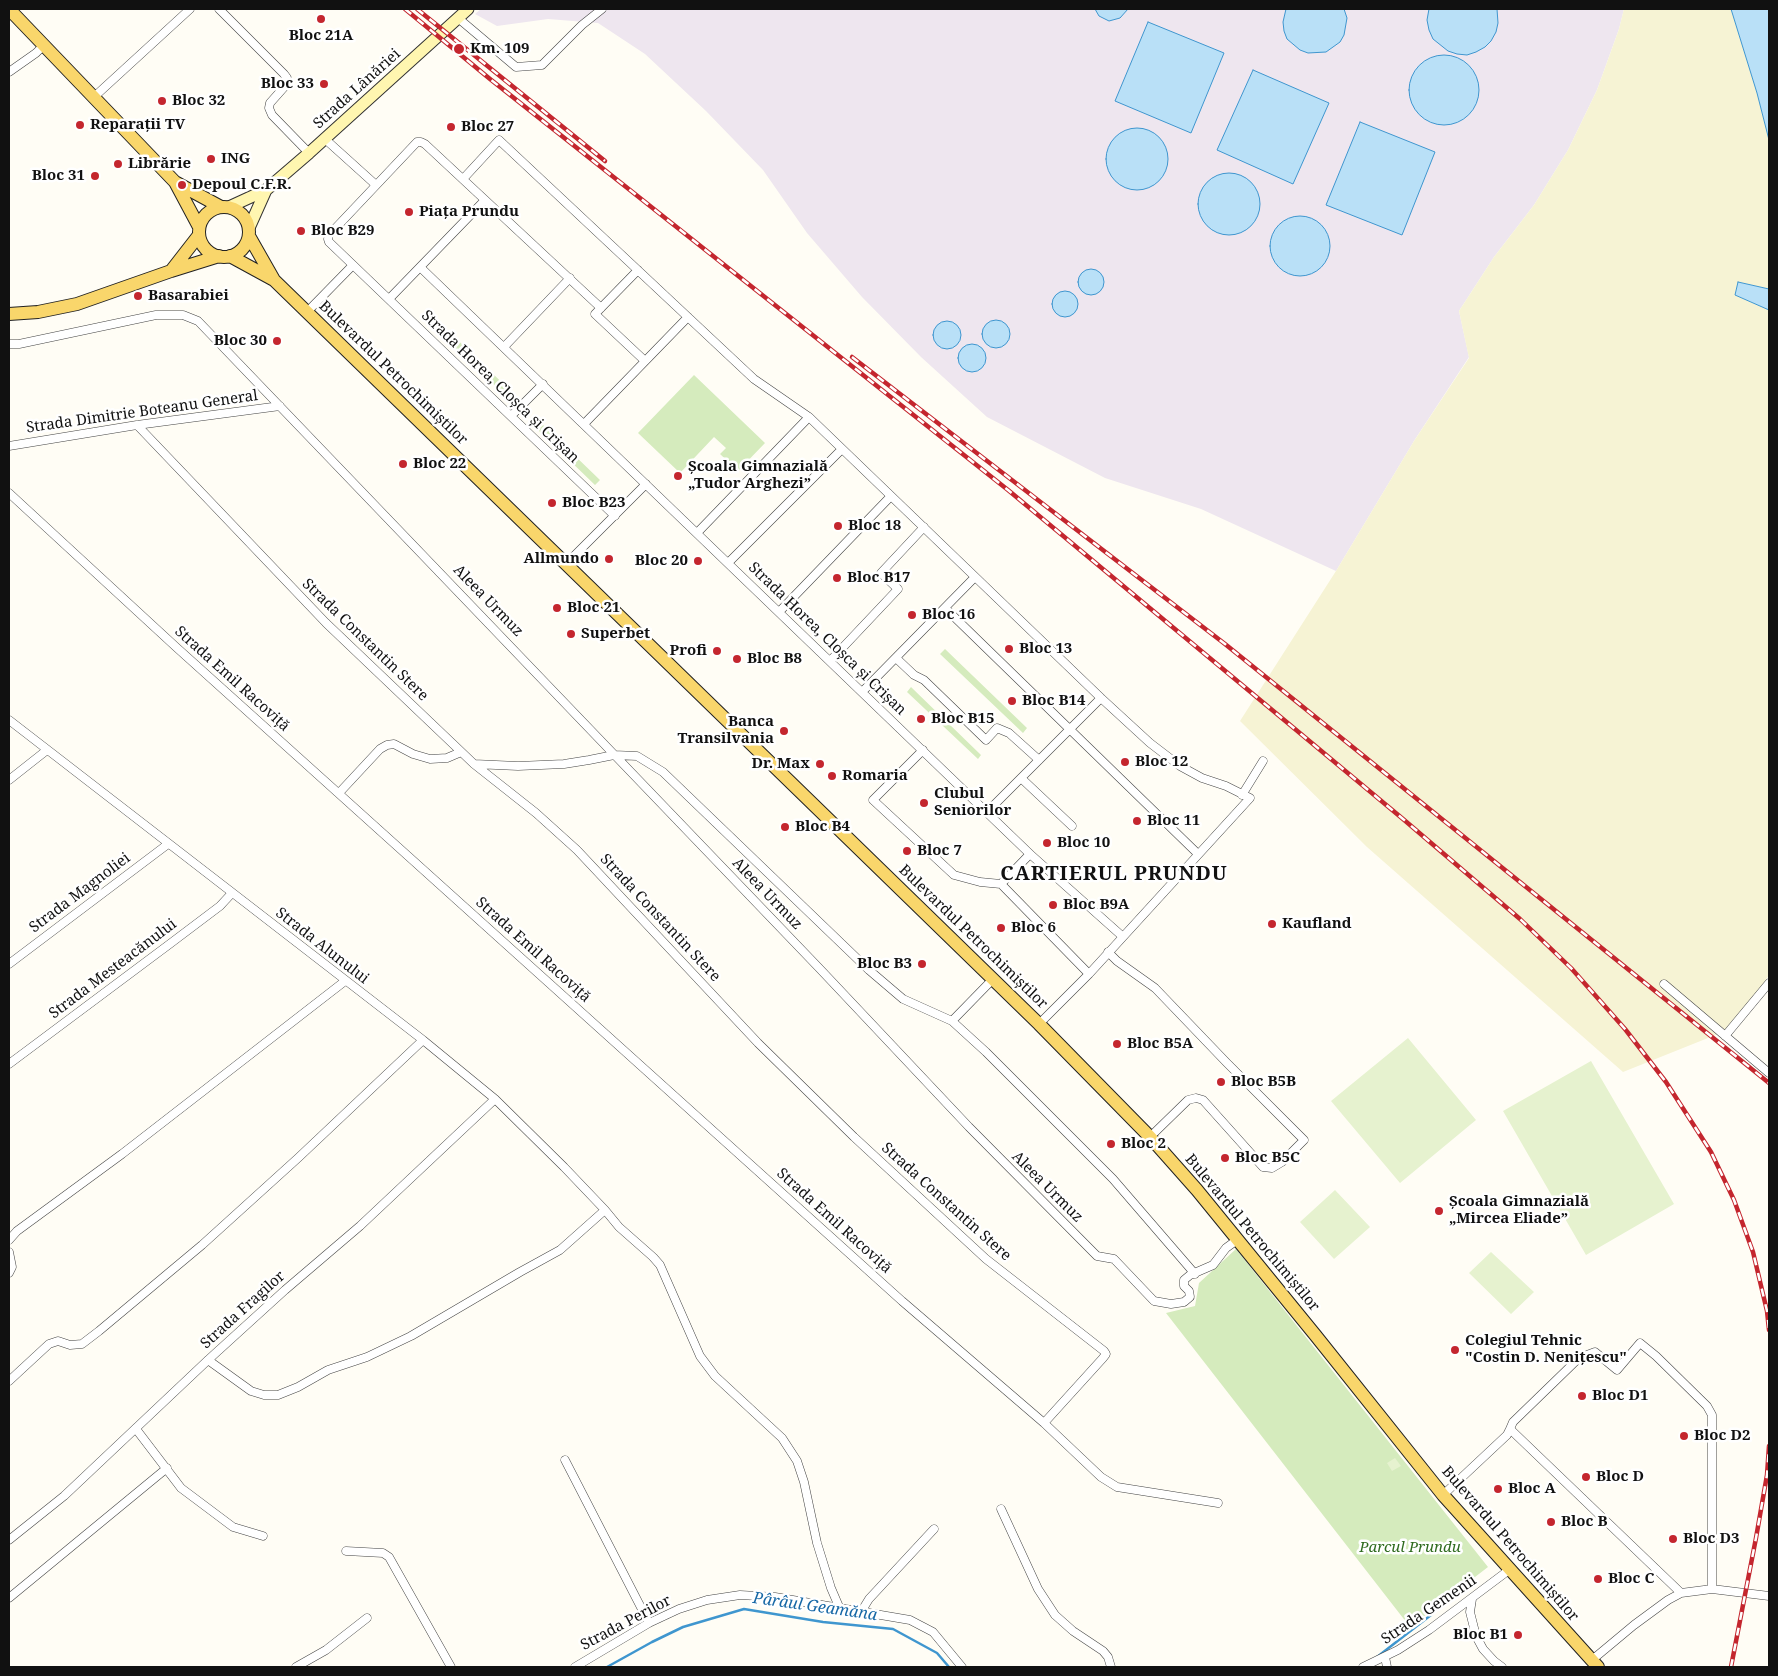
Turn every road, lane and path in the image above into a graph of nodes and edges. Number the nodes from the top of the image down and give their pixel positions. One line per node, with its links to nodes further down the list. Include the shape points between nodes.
1 (9, 9): 7 (main road)
2 (190, 9): 9 (street)
3 (219, 9): 11 (street, via 287,78 286,85 269,108)
4 (468, 9): 6 (street, Strada Lânăriei)
5 (602, 9): 6 (street, via 542,65 516,67)
6 (458, 18): 10 (street, Strada Lânăriei)
7 (44, 45): 8 (street); 9 (main road)
8 (9, 72)
9 (94, 97): 13 (main road)
10 (324, 139): 11 (street, Strada Lânăriei); 14 (street)
11 (309, 153): 15 (street, Strada Lânăriei)
12 (463, 179): 14 (street, Strada Horea, Cloșca și Crișan, via 425,144 416,142); 16 (street, Strada Horea, Cloșca și Crișan); 23 (street, via 499,140)
13 (176, 182): 17 (main road); 18 (main road)
14 (376, 185): 21 (street, Strada Horea, Cloșca și Crișan, via 329,235 329,242)
15 (266, 190): 17 (street); 19 (street)
16 (485, 200): 22 (street); 25 (street, Strada Horea, Cloșca și Crișan)
17 (225, 207): 18 (main road, via 207,213); 19 (main road, via 242,214)
18 (199, 231): 20 (main road, via 206,249); 24 (main road)
19 (249, 232): 20 (main road, via 242,249); 26 (main road, Bulevardul Petrochimiștilor)
20 (224, 256): 24 (main road); 26 (main road, Bulevardul Petrochimiștilor)
21 (353, 265): 27 (street, Strada Horea, Cloșca și Crișan); 29 (street)
22 (420, 266): 27 (street); 33 (street, Strada Horea, Cloșca și Crișan)
23 (638, 270): 28 (street); 31 (street)
24 (171, 271): 30 (main road, via 78,304)
25 (570, 278): 28 (street, Strada Horea, Cloșca și Crișan); 33 (street, Strada Horea, Cloșca și Crișan)
26 (274, 280): 29 (main road, Bulevardul Petrochimiștilor)
27 (388, 299): 37 (street, Strada Horea, Cloșca și Crișan)
28 (601, 308): 34 (street, via 595,314)
29 (307, 312): 50 (main road, Bulevardul Petrochimiștilor)
30 (9, 314)
31 (688, 316): 34 (street); 38 (street, via 754,379)
32 (9, 344): 36 (street, Aleea Urmuz, via 156,315 183,314 198,321)
33 (504, 347): 35 (street, Strada Horea, Cloșca și Crișan)
34 (645, 361): 39 (street)
35 (543, 384): 37 (street); 39 (street, Strada Horea, Cloșca și Crișan)
36 (280, 406): 40 (street, Strada Dimitrie Boteanu General); 63 (street, Aleea Urmuz)
37 (511, 416): 46 (street, Strada Horea, Cloșca și Crișan)
38 (809, 417): 42 (street); 48 (street)
39 (584, 424): 43 (street, Strada Horea, Cloșca și Crișan)
40 (137, 425): 41 (street, Strada Dimitrie Boteanu General); 62 (street, Strada Constantin Stere, via 326,623)
41 (9, 446)
42 (842, 449): 45 (street); 49 (street)
43 (646, 484): 46 (street); 48 (street, Strada Horea, Cloșca și Crișan)
44 (9, 493): 69 (street, Strada Emil Racoviță)
45 (891, 496): 47 (street); 53 (street)
46 (615, 516): 50 (street)
47 (924, 528): 51 (street); 55 (street, via 881,573 898,589)
48 (697, 533): 49 (street, Strada Horea, Cloșca și Crișan)
49 (728, 563): 53 (street, Strada Horea, Cloșca și Crișan)
50 (566, 564): 82 (main road, Bulevardul Petrochimiștilor)
51 (975, 577): 52 (street); 57 (street)
52 (945, 608): 54 (street); 59 (street)
53 (779, 612): 55 (street, Strada Horea, Cloșca și Crișan)
54 (896, 658): 56 (street); 64 (street, via 924,680 986,740 997,728 1009,733)
55 (830, 661): 56 (street, Strada Horea, Cloșca și Crișan)
56 (862, 692): 61 (street, Strada Horea, Cloșca și Crișan)
57 (1101, 698): 59 (street); 70 (street, via 1180,766)
58 (9, 720): 60 (street, Strada Alunului)
59 (1071, 729): 64 (street); 75 (street)
60 (47, 750): 68 (street); 73 (street, Strada Alunului)
61 (923, 750): 71 (street, Strada Horea, Cloșca și Crișan); 76 (street, via 874,800 954,875)
62 (461, 752): 66 (street, Strada Constantin Stere); 69 (street, via 430,760 394,744 387,745)
63 (614, 754): 66 (street, via 564,764); 86 (street, via 637,756 663,772 869,970 903,999); 99 (street, Aleea Urmuz, via 969,1127 1097,1256 1114,1259 1154,1301 1184,1302 1190,1297 1184,1280)
64 (1039, 760): 67 (street)
65 (1263, 761): 70 (street)
66 (474, 764): 102 (street, Strada Constantin Stere, via 577,850 758,1043 978,1252 1104,1351 1103,1358)
67 (1021, 778): 71 (street); 72 (street)
68 (9, 780)
69 (339, 793): 102 (street, Strada Emil Racoviță, via 902,1301)
70 (1242, 795): 75 (street, via 1250,798)
71 (987, 812): 74 (street, Strada Horea, Cloșca și Crișan)
72 (1072, 826)
73 (168, 844): 77 (street, Strada Alunului); 80 (street, Strada Magnoliei)
74 (1030, 854): 76 (street); 78 (street, Strada Horea, Cloșca și Crișan)
75 (1198, 854): 78 (street)
76 (1001, 884): 81 (street)
77 (232, 893): 83 (street, Strada Alunului); 90 (street, Strada Mesteacănului, via 220,906)
78 (1122, 936): 79 (street)
79 (1108, 952): 81 (street); 93 (street, via 1155,988 1304,1140 1282,1162 1272,1168 1263,1167 1203,1100 1196,1098 1188,1100)
80 (9, 964)
81 (1089, 974): 87 (street)
82 (993, 979): 86 (street); 87 (main road, Bulevardul Petrochimiștilor)
83 (345, 981): 89 (street, Strada Alunului); 95 (street)
84 (1769, 983): 88 (street)
85 (1664, 984): 88 (street)
86 (952, 1021): 99 (street, via 1113,1179)
87 (1039, 1024): 93 (main road, Bulevardul Petrochimiștilor)
88 (1725, 1036): 91 (street)
89 (423, 1040): 92 (street, Strada Alunului); 101 (street, via 202,1246 99,1331 82,1344 58,1341 49,1344)
90 (9, 1064)
91 (1769, 1073)
92 (495, 1099): 94 (street, Strada Alunului); 100 (street, Strada Fragilor, via 360,1226)
93 (1150, 1138): 96 (main road, Bulevardul Petrochimiștilor)
94 (605, 1210): 100 (street, via 560,1250 411,1336 367,1357 328,1370 278,1395 251,1391); 120 (street, Strada Alunului, via 660,1265 700,1356 730,1390 782,1438 797,1460 817,1543)
95 (9, 1240)
96 (1237, 1240): 99 (street, Aleea Urmuz, via 1213,1265); 107 (main road, Bulevardul Petrochimiștilor)
97 (9, 1252): 98 (street, via 12,1267)
98 (9, 1273)
99 (1196, 1274)
100 (208, 1360): 103 (street, Strada Fragilor)
101 (9, 1381)
102 (1044, 1423): 108 (street, Strada Emil Racoviță, via 1116,1487)
103 (136, 1429): 106 (street); 112 (street, Strada Fragilor, via 64,1496)
104 (1510, 1429): 107 (street); 115 (street, via 1513,1422 1579,1358 1595,1352 1617,1370 1640,1343 1707,1406 1712,1415); 116 (street)
105 (565, 1460): 123 (street)
106 (167, 1468): 111 (street, via 181,1488 232,1527); 118 (street)
107 (1443, 1495): 114 (main road, Bulevardul Petrochimiștilor)
108 (1218, 1503)
109 (1001, 1509): 131 (street, via 1038,1589 1056,1615 1072,1631 1103,1651)
110 (934, 1529): 121 (street)
111 (263, 1536)
112 (9, 1540)
113 (346, 1551): 128 (street, via 383,1553 389,1557)
114 (1509, 1570): 119 (street, Strada Gemenii); 125 (main road, Bulevardul Petrochimiștilor)
115 (1712, 1589): 116 (street); 117 (street)
116 (1681, 1593): 125 (street, via 1641,1620)
117 (1769, 1596)
118 (9, 1598)
119 (1472, 1599): 124 (street, Strada Gemenii); 133 (street, via 1470,1612 1476,1636 1483,1649)
120 (840, 1609): 121 (street, Strada Perilor); 123 (street, Strada Perilor, via 775,1597 740,1595 707,1600)
121 (860, 1612): 130 (street, Strada Perilor, via 910,1620 933,1632)
122 (367, 1618): 127 (street, via 326,1650)
123 (649, 1623): 129 (street, Strada Perilor)
124 (1385, 1657): 126 (street, Strada Gemenii); 132 (street)
125 (1595, 1664)
126 (1366, 1666)
127 (296, 1667)
128 (452, 1667)
129 (575, 1667)
130 (962, 1667)
131 (1111, 1667)
132 (1387, 1667)
133 (1502, 1667)

